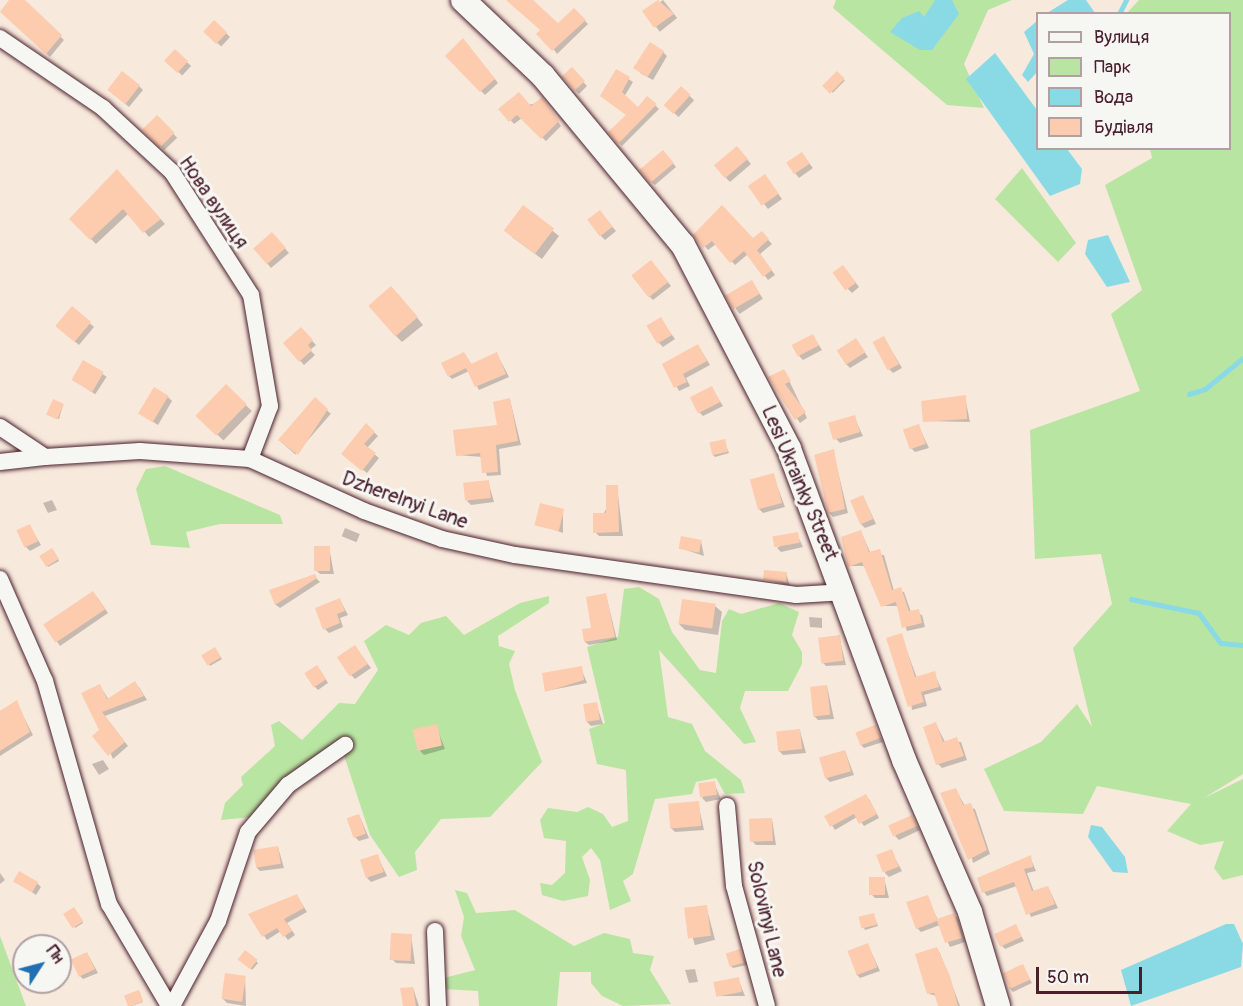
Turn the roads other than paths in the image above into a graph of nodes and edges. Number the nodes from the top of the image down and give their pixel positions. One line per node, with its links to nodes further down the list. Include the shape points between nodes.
1 (462, 0): 8 (street, Lesi Ukrainky Street, via 543,76 683,245 789,449)
2 (0, 38): 5 (street, Нова вулиця, via 103,108 172,172 251,295 270,406)
3 (0, 427): 4 (street)
4 (45, 457): 5 (street, Dzherelnyi Lane, via 140,451); 6 (street, Dzherelnyi Lane)
5 (250, 459): 8 (street, Dzherelnyi Lane, via 364,511 442,539 515,555 796,595)
6 (0, 462)
7 (0, 579): 12 (street, via 45,681 109,904)
8 (846, 592): 15 (street, Lesi Ukrainky Street, via 904,760 970,912)
9 (345, 745): 12 (street, via 288,785 248,832 218,921)
10 (727, 806): 14 (street, Solovinyi Lane, via 734,886)
11 (435, 931): 13 (street)
12 (171, 1006)
13 (438, 1006)
14 (766, 1006)
15 (998, 1006)

